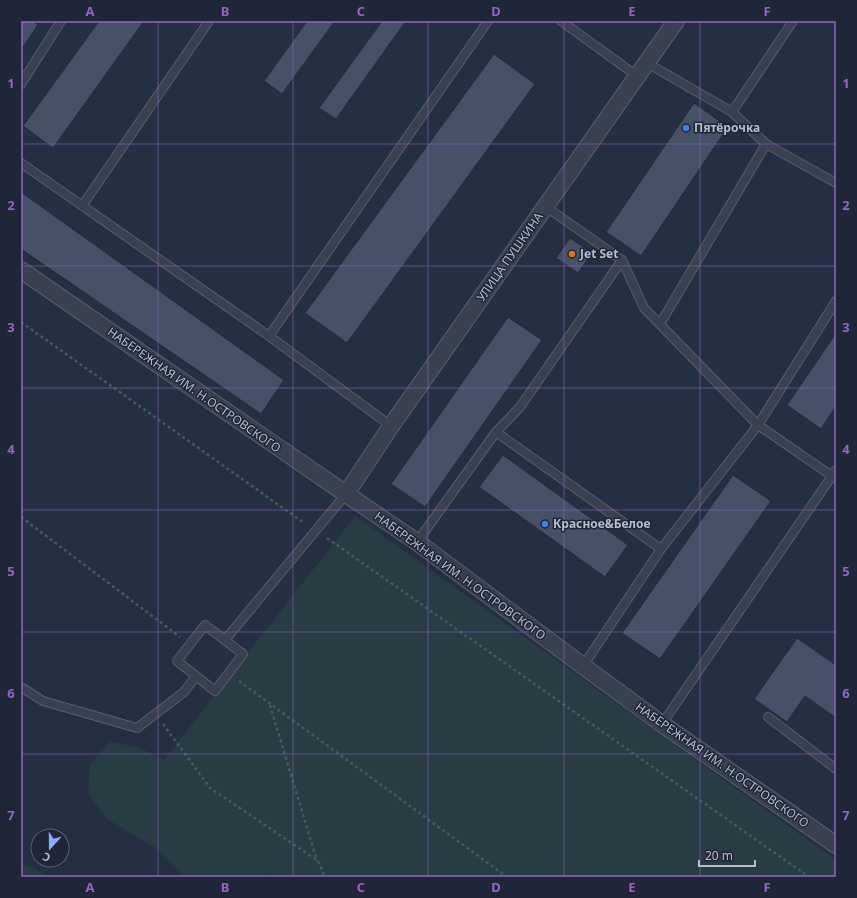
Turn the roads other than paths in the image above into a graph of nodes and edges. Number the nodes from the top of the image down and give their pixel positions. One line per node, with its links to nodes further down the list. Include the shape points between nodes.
1 (61, 21): 9 (lane)
2 (209, 21): 14 (lane)
3 (488, 21): 20 (lane)
4 (561, 21): 8 (lane)
5 (676, 21): 7 (street, УЛИЦА ПУШКИНА)
6 (793, 21): 10 (lane)
7 (647, 63): 8 (street, УЛИЦА ПУШКИНА); 10 (lane)
8 (637, 76): 15 (street, УЛИЦА ПУШКИНА)
9 (21, 84)
10 (732, 112): 11 (lane)
11 (766, 144): 13 (lane); 19 (lane)
12 (21, 163): 14 (lane)
13 (836, 184)
14 (82, 206): 20 (lane)
15 (546, 207): 16 (lane); 22 (street, УЛИЦА ПУШКИНА)
16 (622, 260): 19 (lane, via 644,308); 23 (lane, via 520,407)
17 (21, 270): 25 (street, НАБЕРЕЖНАЯ ИМ. Н.ОСТРОВСКОГО)
18 (836, 301): 21 (lane)
19 (660, 324): 21 (lane)
20 (269, 336): 22 (lane)
21 (758, 425): 24 (lane); 27 (lane)
22 (391, 426): 25 (street, УЛИЦА ПУШКИНА)
23 (496, 432): 26 (lane); 27 (lane)
24 (834, 473): 33 (lane)
25 (346, 494): 26 (street, НАБЕРЕЖНАЯ ИМ. Н.ОСТРОВСКОГО); 28 (lane)
26 (417, 542): 29 (street, НАБЕРЕЖНАЯ ИМ. Н.ОСТРОВСКОГО)
27 (661, 549): 29 (lane)
28 (225, 640): 30 (lane, via 243,654 215,691); 30 (lane, via 205,625 177,661)
29 (583, 666): 33 (street, НАБЕРЕЖНАЯ ИМ. Н.ОСТРОВСКОГО)
30 (196, 676): 31 (lane, via 184,692 137,728 43,701)
31 (21, 687)
32 (768, 717): 34 (lane)
33 (662, 724): 35 (street, НАБЕРЕЖНАЯ ИМ. Н.ОСТРОВСКОГО)
34 (836, 769)
35 (836, 845)

